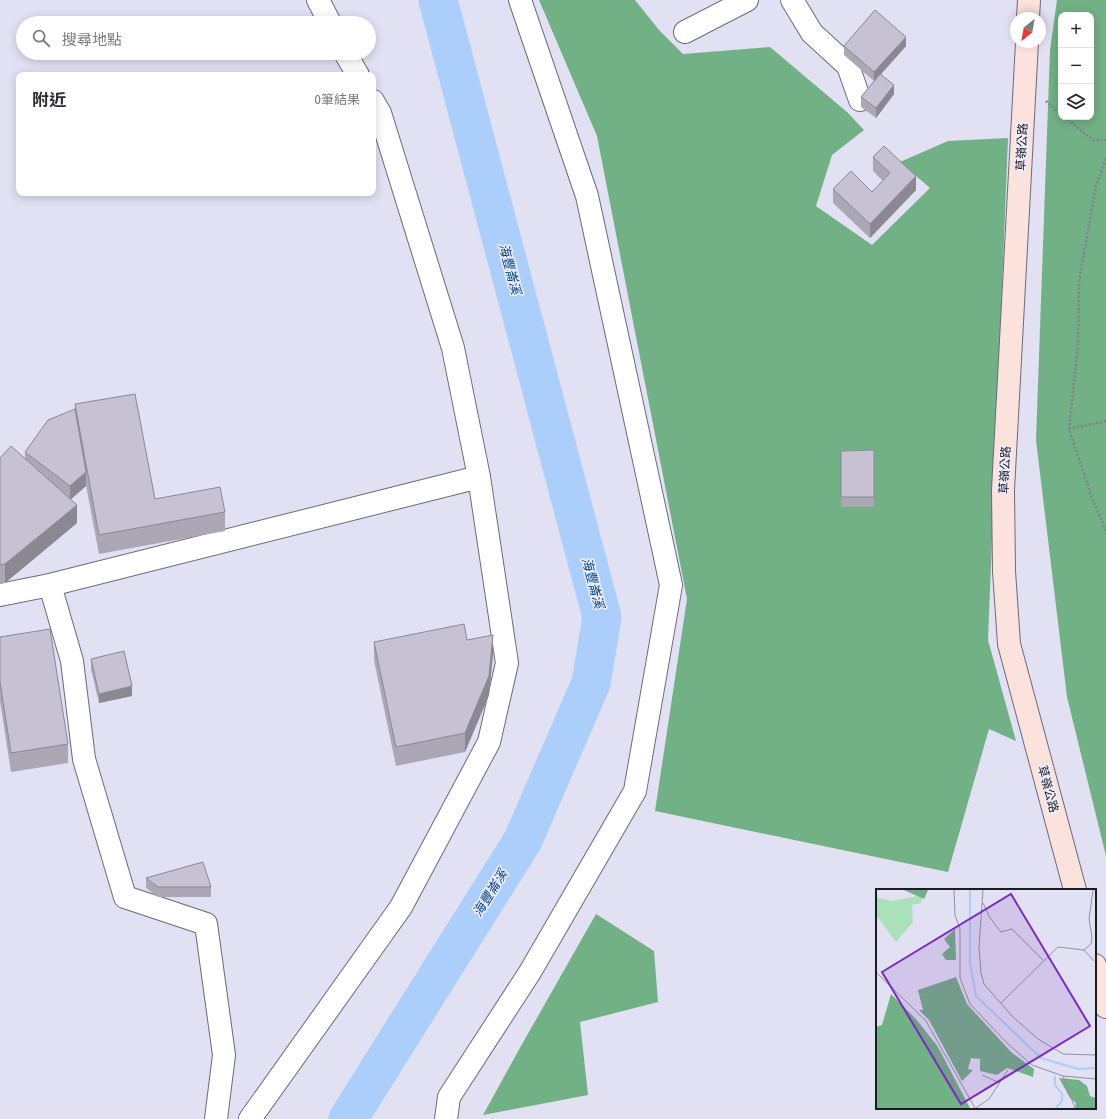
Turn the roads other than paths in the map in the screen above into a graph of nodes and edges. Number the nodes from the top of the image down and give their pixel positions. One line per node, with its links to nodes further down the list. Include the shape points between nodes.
1 (318, 0): 7 (street)
2 (520, 0): 22 (street, via 587,196 671,585 635,791 530,972 449,1097)
3 (747, 0): 8 (street)
4 (792, 0): 12 (street, via 812,33 848,66)
5 (1029, 0): 6 (main road)
6 (1028, 12)
7 (326, 16)
8 (685, 32)
9 (1027, 48): 17 (main road, 草嶺公路, via 1004,490 1004,570 1009,644)
10 (349, 60): 11 (street)
11 (356, 72)
12 (860, 100)
13 (376, 106): 14 (street, via 453,348)
14 (479, 477): 15 (street); 21 (street, via 507,663 489,742 401,907)
15 (50, 585): 16 (street); 20 (street, via 72,661 84,759 125,897 206,924 224,1055)
16 (0, 595)
17 (1075, 889)
18 (1096, 969): 19 (main road)
19 (1106, 1007)
20 (216, 1119)
21 (250, 1119)
22 (446, 1119)

